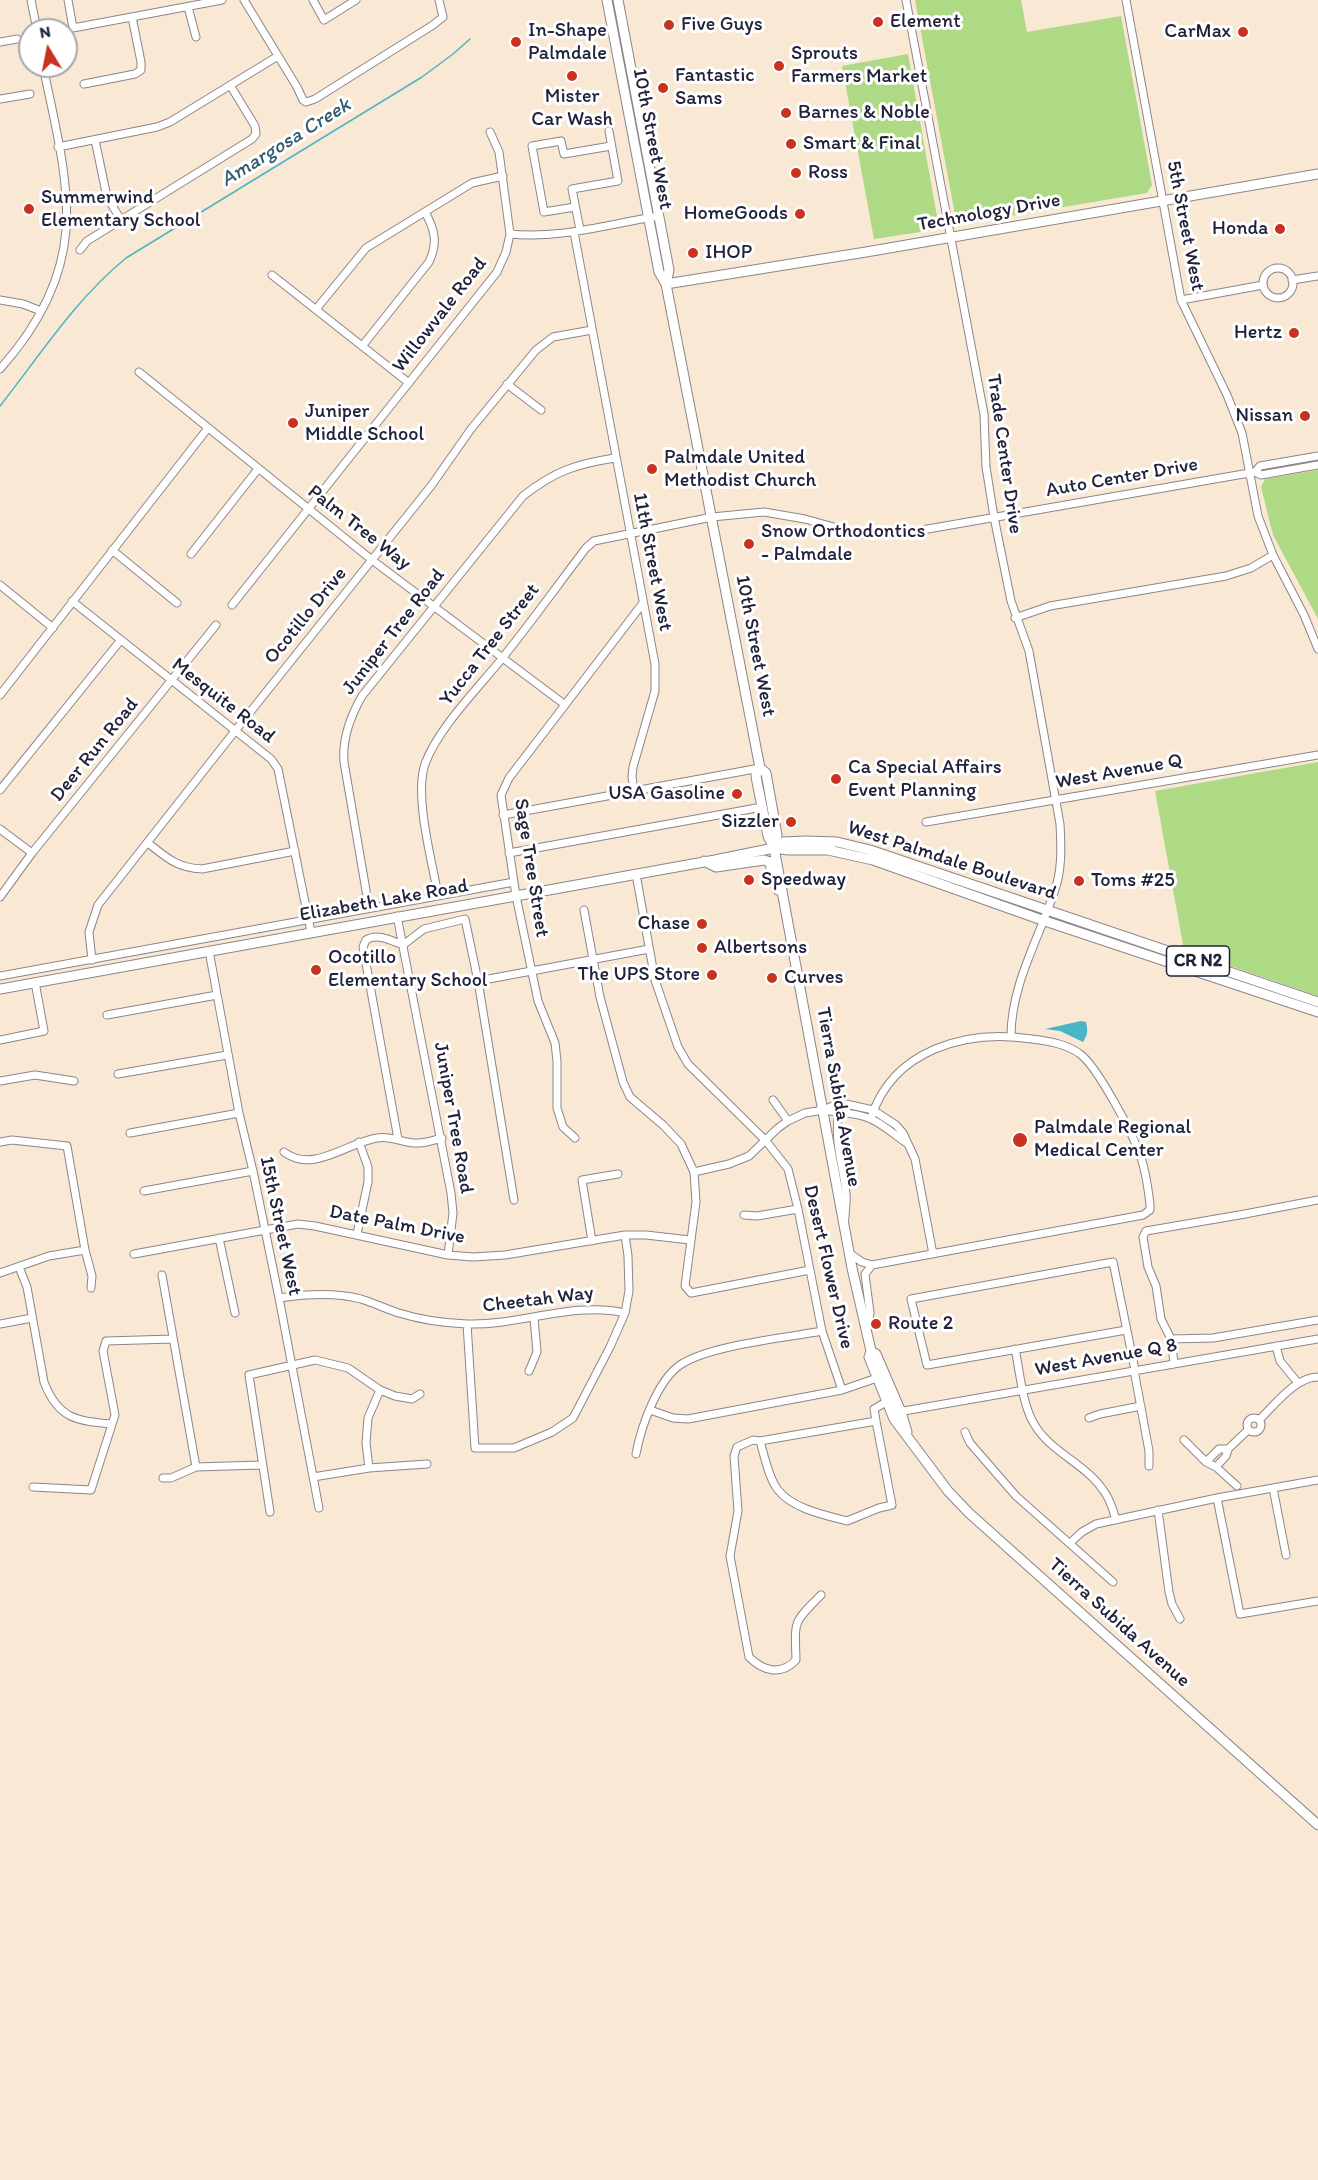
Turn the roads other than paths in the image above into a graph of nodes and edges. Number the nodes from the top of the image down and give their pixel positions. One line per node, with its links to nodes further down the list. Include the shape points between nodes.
1 (31, 0): 14 (street)
2 (68, 0): 13 (street, via 73,28)
3 (222, 0): 12 (street)
4 (244, 0): 18 (street)
5 (313, 0): 6 (street, via 324,20)
6 (356, 0)
7 (439, 0): 18 (street, via 442,17 433,25 315,99 303,100)
8 (607, 0): 34 (main road, 10th Street West)
9 (618, 0): 34 (main road, 10th Street West)
10 (906, 0): 38 (street, Trade Center Drive)
11 (1126, 0): 31 (street, 5th Street West)
12 (188, 7): 13 (street); 15 (street)
13 (132, 17): 20 (street, via 141,70)
14 (35, 18)
15 (196, 37)
16 (17, 39): 17 (street)
17 (0, 42)
18 (278, 56): 21 (street)
19 (45, 78): 28 (street)
20 (84, 84)
21 (230, 85): 26 (street, via 170,122); 35 (street, via 256,134)
22 (30, 94): 23 (street)
23 (0, 99)
24 (609, 131): 27 (street)
25 (490, 132): 30 (street, Willowvale Road)
26 (95, 140): 28 (street); 35 (street, via 107,197)
27 (611, 146): 32 (street, 11th Street West, via 618,181 572,189); 32 (street, via 564,154 561,141 532,146 544,212)
28 (58, 147): 48 (street, via 65,183 66,230 63,250)
29 (1318, 174): 31 (main road, Technology Drive)
30 (503, 176): 33 (street, via 472,183); 37 (street, Willowvale Road)
31 (1163, 201): 38 (main road, Technology Drive); 46 (street, 5th Street West)
32 (575, 207): 36 (street, 11th Street West)
33 (425, 212): 47 (street, via 366,248); 50 (street, via 435,235 429,262)
34 (654, 217): 36 (street); 43 (main road, 10th Street West, via 659,272)
35 (121, 220): 39 (street, via 87,241)
36 (577, 231): 37 (street, via 536,237); 49 (street, 11th Street West)
37 (510, 234): 53 (street, Willowvale Road, via 497,272)
38 (950, 238): 43 (main road, Technology Drive); 64 (street, Trade Center Drive, via 984,414 986,467)
39 (80, 250)
40 (272, 275): 47 (street)
41 (1318, 276): 42 (street)
42 (1292, 280): 44 (street, via 1286,270 1275,268 1265,274); 44 (street, via 1290,291 1280,298 1266,292)
43 (666, 284): 63 (main road, 10th Street West)
44 (1263, 285): 46 (street)
45 (0, 300): 48 (street)
46 (1181, 300): 61 (street, 5th Street West, via 1227,394)
47 (317, 308): 50 (street)
48 (41, 311): 51 (street, via 25,339)
49 (592, 330): 54 (street, Ocotillo Drive, via 553,337 536,350); 58 (street, 11th Street West)
50 (363, 345): 53 (street)
51 (0, 369)
52 (139, 372): 56 (street, Palm Tree Way)
53 (409, 383): 62 (street, Willowvale Road)
54 (507, 384): 55 (street); 69 (street, Ocotillo Drive)
55 (541, 410)
56 (208, 428): 60 (street, Palm Tree Way); 66 (street)
57 (1318, 456): 61 (street, Auto Center Drive, via 1260,466)
58 (615, 458): 65 (street, 11th Street West); 75 (street, Juniper Tree Road, via 567,468 540,482 523,496)
59 (1318, 465): 61 (street, Auto Center Drive, via 1261,475)
60 (258, 469): 62 (street, Palm Tree Way); 67 (street)
61 (1252, 473): 64 (street, Auto Center Drive); 68 (street, 5th Street West, via 1258,516)
62 (309, 510): 69 (street, Palm Tree Way); 74 (street, Willowvale Road)
63 (712, 517): 64 (street, Auto Center Drive, via 764,512 879,536); 65 (street, Yucca Tree Street); 87 (main road, 10th Street West)
64 (994, 518): 76 (street, Trade Center Drive)
65 (631, 533): 73 (street, 11th Street West); 81 (street, Yucca Tree Street, via 594,541 586,548)
66 (112, 550): 71 (street); 72 (street)
67 (190, 554)
68 (1273, 555): 76 (street, via 1226,576 1050,606); 80 (street, 5th Street West)
69 (372, 560): 75 (street, Palm Tree Way); 85 (street, Ocotillo Drive)
70 (0, 585): 78 (street)
71 (72, 601): 78 (street); 79 (street, Mesquite Road)
72 (177, 603)
73 (643, 603): 84 (street, Sage Tree Street); 89 (street, 11th Street West, via 656,678 633,768)
74 (232, 605)
75 (434, 606): 81 (street, Palm Tree Way); 108 (street, Juniper Tree Road, via 362,696 345,738 344,762)
76 (1016, 618): 90 (street, Trade Center Drive, via 1029,651)
77 (216, 625): 82 (street, Deer Run Road)
78 (53, 628): 83 (street)
79 (120, 641): 82 (street, Mesquite Road); 88 (street)
80 (1318, 649)
81 (502, 658): 84 (street, Palm Tree Way); 104 (street, Yucca Tree Street, via 451,721 425,765 425,829)
82 (171, 681): 85 (street, Mesquite Road); 99 (street, Deer Run Road)
83 (0, 695)
84 (564, 704): 92 (street, Sage Tree Street, via 509,778 501,795)
85 (235, 731): 95 (street, Ocotillo Drive); 97 (street, Mesquite Road, via 279,769)
86 (1318, 755): 90 (street, West Avenue Q)
87 (760, 768): 89 (street); 91 (main road, 10th Street West, via 756,775); 96 (main road, 10th Street West, via 766,773 777,835)
88 (0, 790)
89 (634, 791): 92 (street)
90 (1056, 799): 93 (street, West Avenue Q); 109 (street, Trade Center Drive, via 1060,861)
91 (762, 807): 96 (main road, 10th Street West); 98 (street)
92 (503, 815): 98 (street, Sage Tree Street)
93 (926, 822)
94 (0, 829): 99 (street)
95 (148, 843): 97 (street, via 172,862 202,869); 119 (street, Ocotillo Drive, via 99,905 89,932)
96 (774, 848): 100 (main road, West Palmdale Boulevard / CR N2); 101 (main road, Elizabeth Lake Road / CR N2); 107 (main road, Tierra Subida Avenue)
97 (295, 851): 112 (street, Mesquite Road)
98 (509, 853): 103 (street, Sage Tree Street)
99 (32, 854): 106 (street, Deer Run Road)
100 (869, 854): 109 (main road, West Palmdale Boulevard / CR N2); 113 (main road, West Palmdale Boulevard / CR N2)
101 (704, 861): 102 (main road, Elizabeth Lake Road / CR N2); 107 (main road, via 716,867 770,862 773,880)
102 (636, 874): 105 (main road, Elizabeth Lake Road / CR N2); 116 (street, Desert Flower Drive)
103 (514, 882): 104 (street); 105 (street, Sage Tree Street)
104 (438, 894): 108 (street)
105 (516, 896): 111 (main road, Elizabeth Lake Road / CR N2); 120 (street, Sage Tree Street)
106 (0, 897)
107 (784, 901): 137 (main road, Tierra Subida Avenue)
108 (369, 908): 112 (street)
109 (1048, 909): 113 (street, Trade Center Drive); 125 (main road, West Palmdale Boulevard / CR N2)
110 (584, 910): 118 (street)
111 (397, 916): 114 (main road, Elizabeth Lake Road / CR N2); 115 (street, Juniper Tree Road)
112 (309, 919): 114 (street, Mesquite Road); 119 (street)
113 (1042, 920): 125 (main road, West Palmdale Boulevard / CR N2); 130 (street, Trade Center Drive, via 1018,990)
114 (311, 932): 117 (main road, Elizabeth Lake Road / CR N2)
115 (403, 945): 122 (street, via 424,929 465,919); 144 (street, Juniper Tree Road); 146 (street, via 372,936 363,947)
116 (649, 949): 118 (street); 147 (street, Desert Flower Drive, via 658,990 683,1056)
117 (209, 951): 123 (main road, Elizabeth Lake Road / CR N2); 126 (street, 15th Street West)
118 (593, 959): 120 (street); 153 (street, via 622,1082 630,1097 681,1144)
119 (92, 960): 121 (street)
120 (532, 970): 122 (street); 145 (street, Sage Tree Street, via 538,1001 555,1043 557,1108 563,1127)
121 (0, 976)
122 (478, 981): 156 (street)
123 (35, 982): 124 (main road, Elizabeth Lake Road / CR N2); 131 (street, via 44,1031)
124 (0, 989)
125 (1270, 990): 127 (main road, West Palmdale Boulevard / CR N2); 128 (main road, West Palmdale Boulevard / CR N2)
126 (217, 996): 129 (street); 132 (street, 15th Street West)
127 (1318, 1002)
128 (1318, 1012)
129 (107, 1015)
130 (1011, 1036): 138 (street, via 933,1048 902,1070); 170 (street, via 1068,1047 1090,1063 1140,1154 1150,1210 1143,1215)
131 (0, 1040)
132 (227, 1054): 133 (street); 139 (street, 15th Street West)
133 (118, 1074)
134 (0, 1081): 135 (street, via 35,1075)
135 (74, 1081)
136 (773, 1100): 142 (street)
137 (823, 1110): 138 (street, via 846,1104); 140 (street); 142 (street); 160 (main road, Tierra Subida Avenue)
138 (873, 1110): 141 (street); 150 (street, via 896,1125)
139 (239, 1113): 143 (street); 152 (street, 15th Street West)
140 (839, 1113): 141 (street); 160 (street, via 847,1196)
141 (871, 1118): 150 (street)
142 (788, 1121): 147 (street)
143 (130, 1133)
144 (442, 1138): 146 (street, via 417,1143); 171 (street, Juniper Tree Road, via 453,1213)
145 (575, 1138)
146 (398, 1139): 149 (street, via 379,1137)
147 (766, 1141): 153 (street, via 742,1159); 158 (street, Desert Flower Drive, via 788,1169)
148 (0, 1142): 167 (street, via 67,1146)
149 (359, 1142): 151 (street, via 321,1159 294,1160); 162 (street, via 368,1167 368,1182)
150 (908, 1144): 170 (street, via 915,1159)
151 (284, 1152)
152 (253, 1171): 155 (street); 161 (street, 15th Street West)
153 (694, 1172): 166 (street, via 696,1202)
154 (618, 1174): 165 (street, via 582,1180)
155 (144, 1191)
156 (514, 1200)
157 (1318, 1200): 191 (street, via 1146,1231 1143,1237 1148,1267 1161,1319)
158 (798, 1209): 159 (street); 175 (street, Desert Flower Drive)
159 (744, 1215)
160 (844, 1226): 168 (main road, Tierra Subida Avenue)
161 (264, 1230): 162 (street, Date Palm Drive, via 298,1224); 164 (street, Date Palm Drive); 179 (street, 15th Street West)
162 (357, 1234): 171 (street, Date Palm Drive)
163 (625, 1235): 165 (street, Date Palm Drive); 166 (street, Date Palm Drive); 181 (street, via 629,1291)
164 (219, 1238): 169 (street, Date Palm Drive); 180 (street)
165 (592, 1240): 171 (street, Date Palm Drive, via 505,1255)
166 (690, 1240): 175 (street, via 685,1286 691,1293)
167 (85, 1250): 173 (street, via 49,1256); 178 (street)
168 (849, 1253): 172 (main road, Tierra Subida Avenue); 174 (street)
169 (134, 1254)
170 (933, 1254): 174 (street)
171 (448, 1255)
172 (851, 1264): 174 (street, via 861,1271); 189 (main road, Tierra Subida Avenue)
173 (19, 1267): 176 (street); 182 (street)
174 (869, 1268): 189 (street, via 866,1283 870,1313)
175 (810, 1270): 188 (street, Desert Flower Drive)
176 (0, 1272)
177 (162, 1275): 190 (street)
178 (91, 1288)
179 (279, 1298): 186 (street, Cheetah Way, via 343,1296 431,1322); 197 (street, 15th Street West)
180 (235, 1313)
181 (625, 1313): 183 (street, Cheetah Way, via 591,1309); 186 (street, via 573,1418 514,1448 475,1448)
182 (32, 1318): 185 (street); 214 (street, via 44,1382 53,1400 70,1417)
183 (534, 1318): 186 (street, Cheetah Way); 199 (street, via 537,1352)
184 (1318, 1320): 191 (street, via 1213,1338)
185 (0, 1324)
186 (466, 1324)
187 (1126, 1330): 194 (street); 194 (street, via 1113,1262 911,1299 927,1365); 198 (street)
188 (822, 1331): 204 (street, Desert Flower Drive); 209 (street, via 699,1355 679,1366 666,1380)
189 (865, 1333): 195 (main road, Tierra Subida Avenue)
190 (173, 1339): 214 (street, via 106,1341 103,1351 115,1415); 225 (street)
191 (1171, 1339): 196 (street)
192 (1318, 1339): 193 (street, West Avenue Q 8)
193 (1276, 1346): 196 (street, West Avenue Q 8); 202 (street, via 1280,1361)
194 (1016, 1349): 205 (street)
195 (871, 1351): 201 (main road, Tierra Subida Avenue, via 869,1357); 210 (main road, Tierra Subida Avenue, via 876,1354)
196 (1174, 1363): 198 (street, West Avenue Q 8)
197 (291, 1364): 203 (street, via 315,1360 332,1363 348,1368); 223 (street, via 249,1375); 228 (street, 15th Street West)
198 (1135, 1370): 205 (street, West Avenue Q 8); 208 (street)
199 (529, 1371)
200 (1318, 1377): 202 (street)
201 (877, 1378): 204 (street); 207 (main road, Tierra Subida Avenue)
202 (1298, 1383): 219 (street, via 1259,1420 1259,1430 1248,1430)
203 (381, 1389): 206 (street, via 412,1399); 227 (street, via 368,1418)
204 (842, 1390): 209 (street, via 688,1419)
205 (1024, 1390): 210 (street, West Avenue Q 8); 238 (street, via 1034,1424 1103,1490)
206 (420, 1394)
207 (886, 1402): 211 (main road, Tierra Subida Avenue); 213 (street, via 874,1408)
208 (1141, 1406): 212 (street); 224 (street)
209 (650, 1410): 220 (street)
210 (901, 1412): 211 (street, West Avenue Q 8); 216 (main road, Tierra Subida Avenue)
211 (890, 1413): 216 (main road, Tierra Subida Avenue)
212 (1089, 1418)
213 (876, 1421): 218 (street); 218 (street, via 891,1505 847,1521 789,1500 777,1489)
214 (112, 1424): 232 (street, via 91,1490)
215 (965, 1432): 239 (street, via 1016,1496)
216 (908, 1437): 245 (main road, Tierra Subida Avenue, via 969,1513)
217 (1184, 1440): 221 (street)
218 (760, 1441): 242 (street, via 737,1447 734,1456 738,1511 730,1556 749,1657 772,1671 789,1667 796,1660 794,1628 798,1618)
219 (1228, 1449): 221 (street, via 1219,1449); 226 (street)
220 (636, 1454)
221 (1206, 1462): 226 (street)
222 (427, 1464): 227 (street)
223 (261, 1465): 225 (street); 237 (street)
224 (1149, 1466)
225 (196, 1467): 229 (street)
226 (1216, 1467): 231 (street)
227 (369, 1468): 228 (street)
228 (313, 1477): 235 (street, 15th Street West)
229 (163, 1478)
230 (1318, 1480): 233 (street)
231 (1237, 1486)
232 (33, 1487)
233 (1273, 1488): 234 (street); 240 (street)
234 (1217, 1498): 236 (street); 243 (street, via 1240,1614)
235 (319, 1509)
236 (1158, 1510): 238 (street); 244 (street, via 1169,1592)
237 (270, 1512)
238 (1116, 1520): 239 (street, via 1096,1524)
239 (1070, 1543): 241 (street)
240 (1286, 1555)
241 (1113, 1582)
242 (821, 1595)
243 (1318, 1601)
244 (1180, 1619)
245 (1318, 1825)

